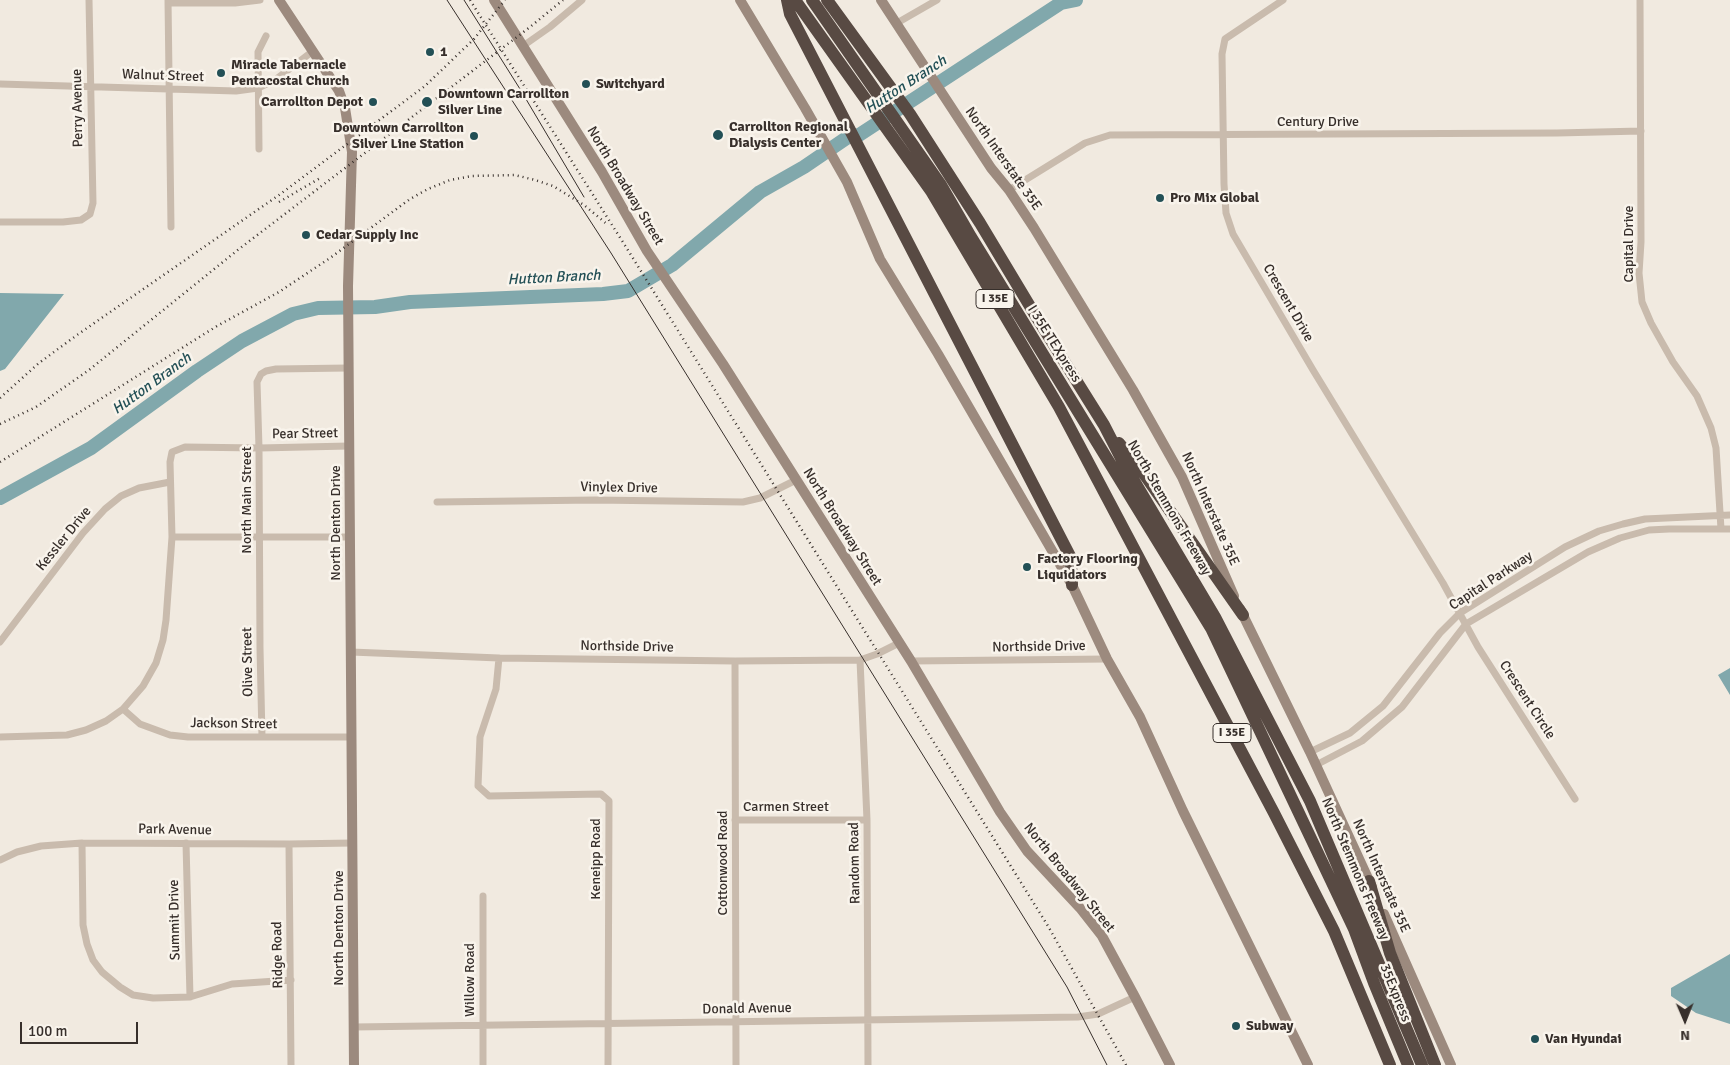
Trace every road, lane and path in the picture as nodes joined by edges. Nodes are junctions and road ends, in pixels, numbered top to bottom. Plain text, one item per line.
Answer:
1 (89, 0) edge
2 (260, 0) edge
3 (279, 0) edge
4 (494, 0) edge
5 (582, 0) edge
6 (740, 0) edge
7 (787, 0) edge
8 (795, 0) edge
9 (812, 0) edge
10 (827, 0) edge
11 (881, 0) edge
12 (938, 0) edge
13 (1283, 0) edge
14 (1640, 0) edge
15 (168, 1) edge
16 (897, 23) junction
17 (266, 36) dead end
18 (523, 46) junction
19 (313, 51) junction
20 (0, 84) edge
21 (91, 86) junction
22 (258, 88) junction
23 (169, 89) junction
24 (1641, 131) junction
25 (1222, 135) junction
26 (259, 150) dead end
27 (941, 186) junction
28 (1009, 190) junction
29 (0, 222) edge
30 (171, 227) dead end
31 (348, 368) junction
32 (1104, 425) junction
33 (349, 446) junction
34 (260, 448) junction
35 (796, 480) junction
36 (170, 482) junction
37 (437, 502) dead end
38 (1721, 515) junction
39 (1730, 515) edge
40 (1721, 529) junction
41 (1730, 529) edge
42 (260, 536) junction
43 (172, 537) junction
44 (350, 537) junction
45 (1072, 585) junction
46 (1460, 612) junction
47 (1243, 615) junction
48 (260, 617) joint
49 (1466, 624) junction
50 (0, 642) edge
51 (899, 643) junction
52 (351, 652) junction
53 (498, 658) junction
54 (1107, 659) junction
55 (860, 660) junction
56 (735, 661) junction
57 (911, 661) junction
58 (123, 709) junction
59 (1252, 715) joint
60 (0, 737) edge
61 (262, 737) junction
62 (352, 737) junction
63 (1310, 752) junction
64 (1316, 766) junction
65 (1576, 799) dead end
66 (735, 820) junction
67 (867, 820) junction
68 (82, 843) junction
69 (186, 843) junction
70 (352, 843) junction
71 (289, 844) junction
72 (0, 860) edge
73 (1368, 881) junction
74 (483, 896) dead end
75 (291, 980) junction
76 (190, 997) junction
77 (1136, 997) junction
78 (869, 1019) junction
79 (736, 1021) junction
80 (608, 1023) junction
81 (483, 1025) junction
82 (354, 1027) junction
83 (291, 1065) edge
84 (354, 1065) edge
85 (483, 1065) edge
86 (608, 1065) edge
87 (736, 1065) edge
88 (868, 1065) edge
89 (1170, 1065) edge
90 (1308, 1065) edge
91 (1390, 1065) edge
92 (1408, 1065) edge
93 (1422, 1065) edge
94 (1435, 1065) edge
95 (1451, 1065) edge

1 - 21 street, Perry Avenue
2 - 15 street
3 - 19 main road, North Denton Drive
4 - 18 main road, North Broadway Street
5 - 18 street
6 - 45 main road
7 - 45 highway
8 - 27 highway, North Stemmons Freeway / I 35E
9 - 27 highway, I 35E TEXpress
10 - 27 highway, North Stemmons Freeway / I 35E
11 - 16 main road, North Interstate 35E
12 - 16 street
13 - 25 street, Crescent Drive
14 - 24 street, Capital Drive
15 - 23 street
16 - 28 main road, North Interstate 35E
17 - 22 street
18 - 35 main road, North Broadway Street
19 - 22 street, Walnut Street
19 - 31 main road, North Denton Drive
20 - 21 street, Walnut Street
21 - 23 street, Walnut Street
21 - 29 street, Perry Avenue
22 - 23 street, Walnut Street
22 - 26 street
23 - 30 street
24 - 25 street, Century Drive
24 - 38 street, Capital Drive
25 - 28 street, Century Drive
25 - 46 street, Crescent Drive
27 - 32 highway, North Stemmons Freeway / I 35E
27 - 59 highway, I 35E TEXpress
27 - 91 highway, North Stemmons Freeway / I 35E
28 - 47 main road, North Interstate 35E
31 - 33 main road, North Denton Drive
31 - 34 street, North Main Street
32 - 47 highway
32 - 93 highway, North Stemmons Freeway / I 35E
33 - 34 street, Pear Street
33 - 44 main road, North Denton Drive
34 - 36 street, Pear Street
34 - 42 street, North Main Street
35 - 37 street, Vinylex Drive
35 - 51 main road, North Broadway Street
36 - 43 street
36 - 50 street, Kessler Drive
38 - 39 street, Capital Parkway
38 - 40 street, Capital Drive
38 - 46 street, Capital Parkway
40 - 41 street, Capital Parkway
40 - 49 street, Capital Parkway
42 - 43 street
42 - 44 street
42 - 48 street, North Main Street
43 - 58 street
44 - 52 main road, North Denton Drive
45 - 54 main road
46 - 49 street, Crescent Circle
46 - 63 street, Capital Parkway
47 - 63 main road, North Interstate 35E
48 - 61 street, Olive Street
49 - 64 street, Capital Parkway
49 - 65 street, Crescent Circle
51 - 55 street, Northside Drive
51 - 57 main road, North Broadway Street
52 - 53 street, Northside Drive
52 - 62 main road, North Denton Drive
53 - 56 street, Northside Drive
53 - 80 street, Keneipp Road
54 - 57 street, Northside Drive
54 - 90 main road
55 - 56 street, Northside Drive
55 - 67 street, Random Road
56 - 66 street, Cottonwood Road
57 - 77 main road, North Broadway Street
58 - 60 street
58 - 61 street, Jackson Street
59 - 92 highway, 35Express
61 - 62 street, Jackson Street
62 - 70 main road, North Denton Drive
63 - 64 main road, North Interstate 35E
64 - 73 main road, North Interstate 35E
66 - 67 street, Carmen Street
66 - 79 street, Cottonwood Road
67 - 78 street, Random Road
68 - 69 street, Park Avenue
68 - 72 street, Park Avenue
68 - 76 street
69 - 71 street, Park Avenue
69 - 76 street, Summit Drive
70 - 71 street, Park Avenue
70 - 82 main road, North Denton Drive
71 - 75 street, Ridge Road
73 - 94 highway
73 - 95 main road, North Interstate 35E
74 - 81 street, Willow Road
75 - 76 street
75 - 83 street, Ridge Road
77 - 78 street, Donald Avenue
77 - 89 main road, North Broadway Street
78 - 79 street, Donald Avenue
78 - 88 street, Random Road
79 - 80 street, Donald Avenue
79 - 87 street, Cottonwood Road
80 - 81 street, Donald Avenue
80 - 86 street, Keneipp Road
81 - 82 street, Donald Avenue
81 - 85 street, Willow Road
82 - 84 main road, North Denton Drive

